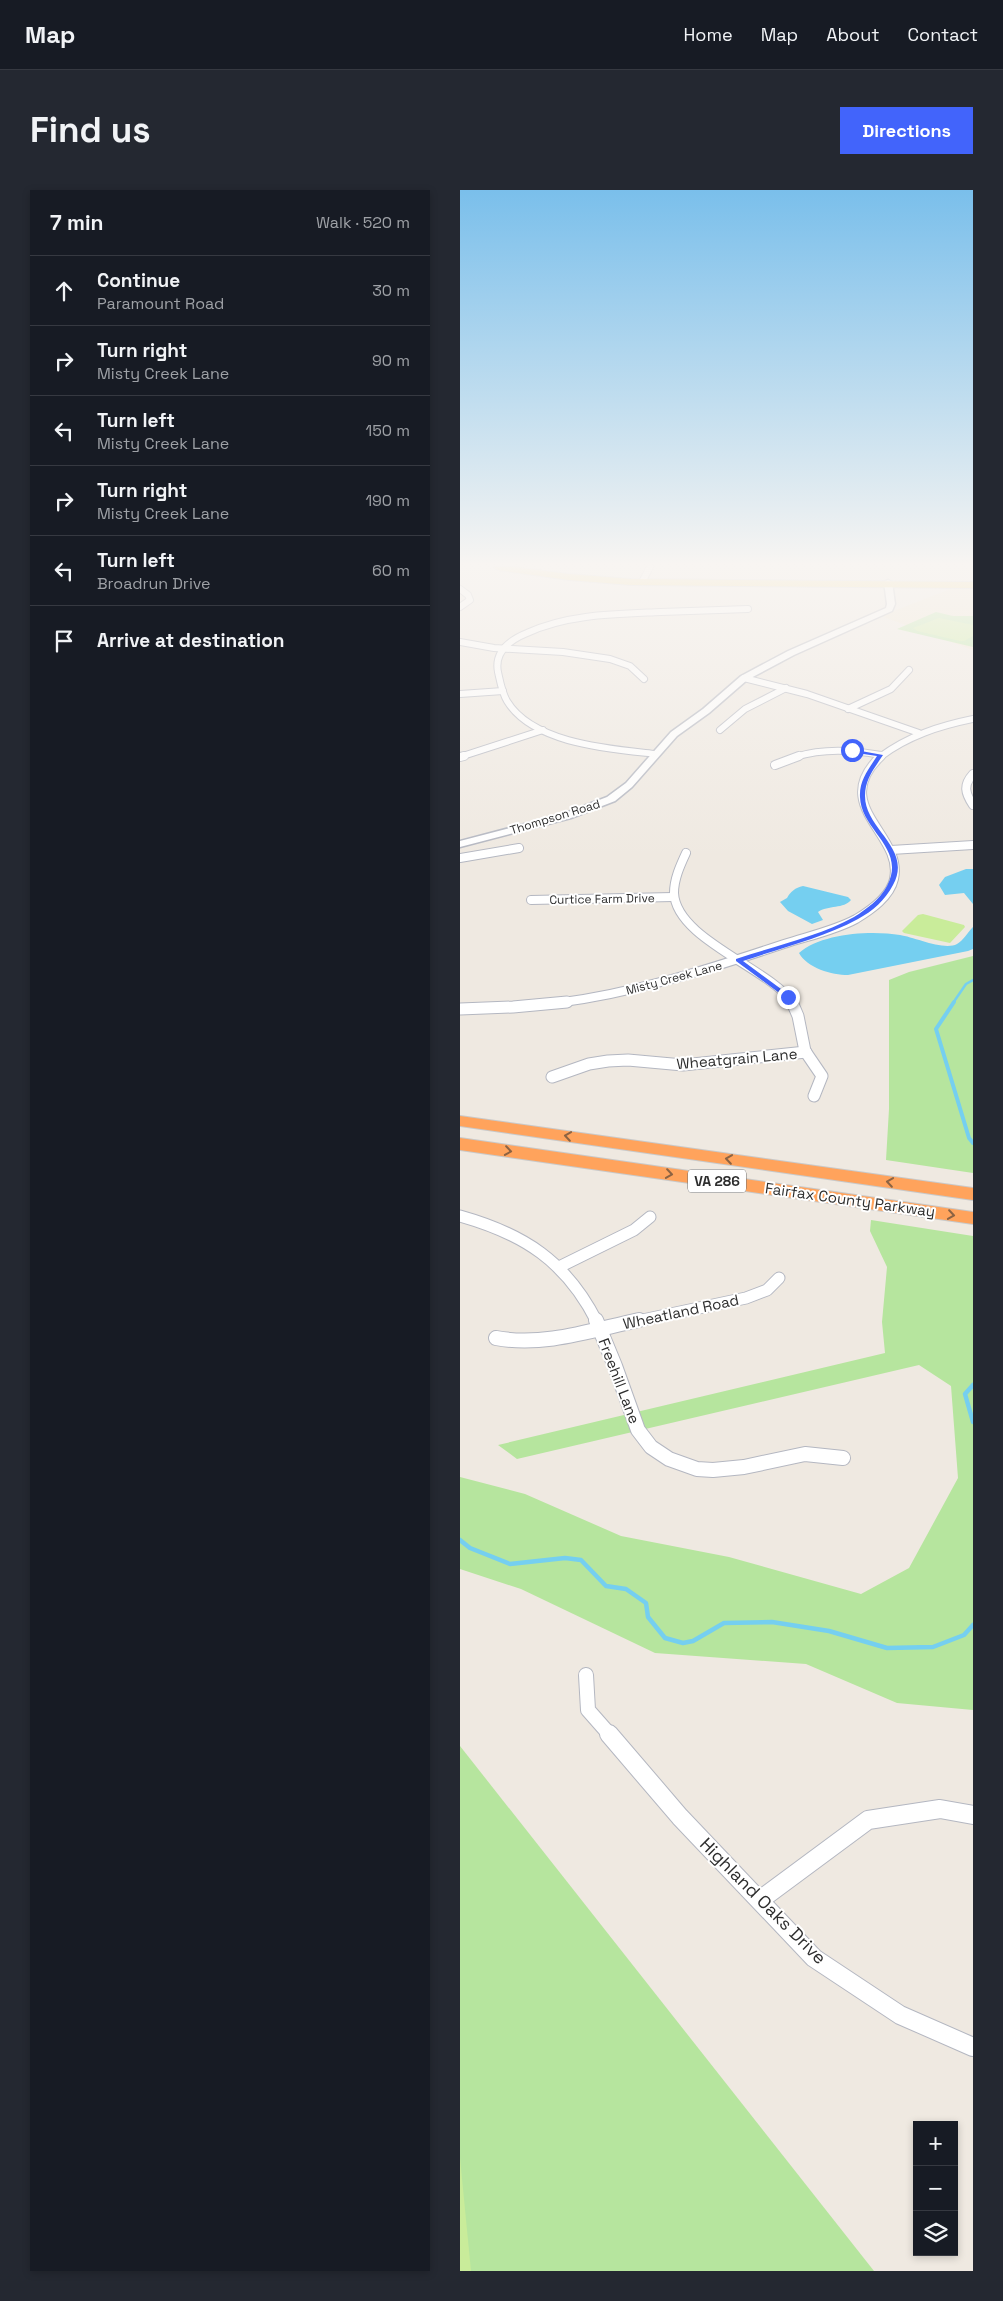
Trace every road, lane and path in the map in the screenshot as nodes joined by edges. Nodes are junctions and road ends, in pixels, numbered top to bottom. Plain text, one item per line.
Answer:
1 (497, 664) edge
2 (625, 664) edge
3 (770, 664) edge
4 (909, 670) dead end
5 (744, 678) junction
6 (644, 679) dead end
7 (786, 688) junction
8 (503, 691) junction
9 (460, 694) edge
10 (848, 708) junction
11 (973, 719) edge
12 (542, 730) junction
13 (720, 730) dead end
14 (919, 733) junction
15 (656, 754) junction
16 (880, 755) junction
17 (460, 757) edge
18 (775, 766) dead end
19 (973, 774) edge
20 (973, 805) edge
21 (460, 844) edge
22 (973, 845) edge
23 (519, 848) dead end
24 (891, 850) junction
25 (686, 853) dead end
26 (460, 858) edge
27 (674, 897) junction
28 (531, 900) dead end
29 (738, 960) junction
30 (460, 1009) edge
31 (806, 1052) junction
32 (552, 1077) dead end
33 (814, 1096) dead end
34 (460, 1121) edge
35 (460, 1144) edge
36 (973, 1194) edge
37 (460, 1216) edge
38 (650, 1217) dead end
39 (973, 1218) edge
40 (559, 1267) junction
41 (779, 1278) dead end
42 (599, 1329) junction
43 (496, 1338) dead end
44 (842, 1458) dead end
45 (586, 1675) dead end
46 (973, 1815) edge
47 (760, 1900) junction
48 (973, 2047) edge

1 - 8 street
2 - 6 street
3 - 5 street, Thompson Road
4 - 10 street
5 - 7 street
5 - 15 street, Thompson Road
7 - 10 street
7 - 13 street
8 - 9 street
8 - 12 street
10 - 14 street
11 - 14 street, Misty Creek Lane
12 - 15 street
12 - 17 street
14 - 16 street, Misty Creek Lane
15 - 21 street, Thompson Road
16 - 18 street
16 - 24 street, Misty Creek Lane
19 - 20 street
22 - 24 street
23 - 26 street
24 - 29 street, Misty Creek Lane
25 - 27 street
27 - 28 street, Curtice Farm Drive
27 - 29 street
29 - 30 street, Misty Creek Lane
29 - 31 street
31 - 32 street, Wheatgrain Lane
31 - 33 street
36 -> 34 highway, Fairfax County Parkway / VA 286
35 -> 39 highway, Fairfax County Parkway / VA 286
37 - 40 street, Freehill Lane
38 - 40 street
40 - 42 street, Freehill Lane
41 - 42 street, Wheatland Road
42 - 43 street, Wheatland Road
42 - 44 street, Freehill Lane
45 - 47 street, Highland Oaks Drive
46 - 47 street
47 - 48 street, Highland Oaks Drive

